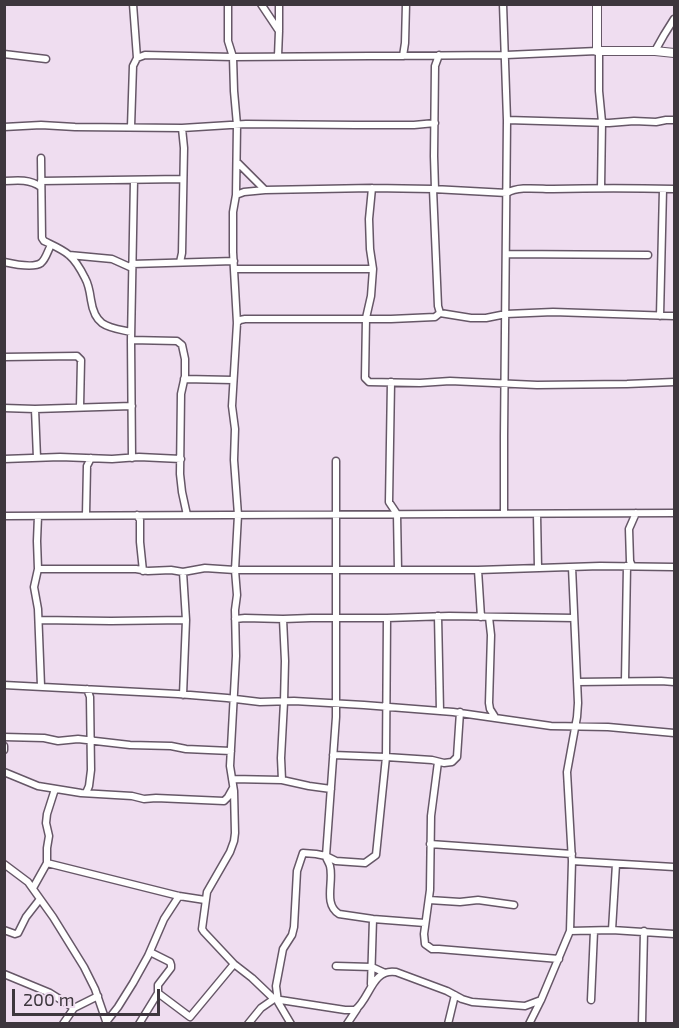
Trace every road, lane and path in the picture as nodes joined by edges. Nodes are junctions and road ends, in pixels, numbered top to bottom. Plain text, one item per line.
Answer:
1 (133, 4) edge
2 (228, 4) edge
3 (261, 4) edge
4 (279, 4) edge
5 (406, 4) edge
6 (503, 4) edge
7 (597, 4) edge
8 (675, 19) edge
9 (279, 31) junction
10 (405, 43) junction
11 (598, 51) junction
12 (655, 51) junction
13 (675, 53) edge
14 (4, 54) edge
15 (439, 55) junction
16 (506, 55) junction
17 (278, 56) junction
18 (403, 56) junction
19 (412, 56) junction
20 (423, 56) junction
21 (233, 57) junction
22 (137, 58) junction
23 (46, 59) dead end
24 (435, 66) junction
25 (507, 120) junction
26 (675, 120) edge
27 (602, 122) junction
28 (435, 123) junction
29 (237, 124) junction
30 (4, 127) edge
31 (131, 127) junction
32 (182, 128) junction
33 (41, 158) dead end
34 (238, 163) junction
35 (183, 179) junction
36 (134, 180) junction
37 (4, 181) edge
38 (41, 184) junction
39 (372, 188) junction
40 (602, 188) junction
41 (434, 189) junction
42 (663, 189) junction
43 (675, 189) edge
44 (265, 190) junction
45 (507, 194) junction
46 (237, 195) junction
47 (51, 245) junction
48 (506, 254) junction
49 (69, 255) junction
50 (648, 255) dead end
51 (234, 261) junction
52 (4, 262) edge
53 (180, 262) junction
54 (132, 266) junction
55 (234, 269) junction
56 (373, 269) junction
57 (439, 310) junction
58 (506, 314) junction
59 (660, 316) junction
60 (675, 316) edge
61 (366, 318) junction
62 (237, 322) junction
63 (131, 332) junction
64 (131, 340) junction
65 (4, 357) edge
66 (184, 379) junction
67 (233, 380) junction
68 (391, 382) junction
69 (675, 382) edge
70 (505, 384) junction
71 (132, 406) junction
72 (80, 407) junction
73 (4, 408) edge
74 (35, 409) junction
75 (37, 458) junction
76 (82, 458) junction
77 (91, 458) junction
78 (132, 458) junction
79 (4, 459) edge
80 (181, 459) junction
81 (336, 461) dead end
82 (87, 466) junction
83 (636, 513) junction
84 (675, 513) edge
85 (335, 514) junction
86 (398, 514) junction
87 (504, 514) junction
88 (537, 514) junction
89 (187, 515) junction
90 (238, 515) junction
91 (4, 516) edge
92 (38, 516) junction
93 (86, 516) junction
94 (140, 517) junction
95 (629, 566) junction
96 (572, 567) junction
97 (675, 567) edge
98 (38, 568) junction
99 (538, 568) junction
100 (235, 570) junction
101 (337, 570) junction
102 (398, 570) junction
103 (478, 570) junction
104 (143, 571) junction
105 (183, 572) junction
106 (438, 616) junction
107 (481, 617) junction
108 (489, 617) junction
109 (336, 618) junction
110 (387, 618) junction
111 (574, 618) junction
112 (39, 620) junction
113 (186, 620) junction
114 (236, 620) junction
115 (283, 620) junction
116 (625, 681) junction
117 (577, 682) junction
118 (675, 682) edge
119 (4, 685) edge
120 (41, 686) junction
121 (87, 689) junction
122 (96, 690) junction
123 (183, 694) junction
124 (90, 697) junction
125 (234, 698) junction
126 (284, 702) junction
127 (335, 704) junction
128 (387, 707) junction
129 (490, 709) junction
130 (440, 711) junction
131 (460, 712) junction
132 (484, 716) junction
133 (495, 717) junction
134 (575, 727) junction
135 (675, 733) edge
136 (4, 737) edge
137 (90, 740) junction
138 (231, 751) junction
139 (333, 755) junction
140 (386, 757) junction
141 (438, 762) junction
142 (4, 772) edge
143 (232, 779) junction
144 (282, 780) junction
145 (233, 787) junction
146 (55, 789) junction
147 (331, 789) junction
148 (86, 793) junction
149 (224, 801) junction
150 (234, 810) junction
151 (430, 844) junction
152 (326, 856) junction
153 (572, 857) junction
154 (47, 862) junction
155 (4, 864) edge
156 (616, 864) junction
157 (675, 867) edge
158 (33, 888) junction
159 (179, 896) junction
160 (40, 899) junction
161 (205, 900) junction
162 (429, 900) junction
163 (514, 905) dead end
164 (373, 920) junction
165 (425, 923) junction
166 (4, 930) edge
167 (612, 930) junction
168 (570, 931) junction
169 (594, 931) junction
170 (644, 932) junction
171 (675, 934) edge
172 (150, 952) junction
173 (559, 959) junction
174 (234, 964) junction
175 (336, 966) dead end
176 (372, 967) junction
177 (385, 973) junction
178 (4, 974) edge
179 (371, 984) junction
180 (276, 986) junction
181 (158, 993) junction
182 (267, 993) junction
183 (455, 995) junction
184 (98, 996) junction
185 (276, 999) junction
186 (541, 1000) junction
187 (591, 1000) dead end
188 (466, 1001) junction
189 (454, 1005) junction
190 (525, 1006) junction
191 (74, 1008) junction
192 (357, 1008) junction
193 (108, 1021) edge
194 (530, 1022) edge
195 (63, 1023) edge
196 (117, 1023) edge
197 (139, 1023) edge
198 (248, 1023) edge
199 (291, 1023) edge
200 (347, 1023) edge
201 (448, 1023) edge
202 (642, 1023) edge

1 - 22 street
2 - 21 street
3 - 9 street
4 - 9 street
5 - 10 street
6 - 16 street
7 - 11 street
8 - 12 street
9 - 17 street
10 - 18 street
10 - 19 street
11 - 12 street
11 - 16 street
11 - 27 street
12 - 13 street
14 - 23 street
15 - 16 street
15 - 20 street
15 - 24 street
16 - 25 street
17 - 18 street
17 - 21 street
18 - 19 street
19 - 20 street
20 - 24 street
21 - 22 street
21 - 29 street
22 - 31 street
24 - 28 street
25 - 27 street
25 - 45 street
26 - 27 street
27 - 40 street
28 - 29 street
28 - 41 street
29 - 32 street
29 - 34 street
30 - 31 street
31 - 32 street
32 - 35 street
33 - 38 street
34 - 44 street
34 - 46 street
35 - 36 street
35 - 53 street
36 - 38 street
36 - 54 street
37 - 38 street
38 - 47 street
39 - 41 street
39 - 44 street
39 - 56 street
40 - 42 street
40 - 45 street
41 - 45 street
41 - 57 street
42 - 43 street
42 - 59 street
44 - 46 street
45 - 48 street
46 - 51 street
47 - 49 street
47 - 52 street
48 - 50 street
48 - 58 street
49 - 54 street
49 - 63 street
51 - 53 street
51 - 55 street
53 - 54 street
54 - 63 street
55 - 56 street
55 - 62 street
56 - 61 street
57 - 58 street
57 - 61 street
58 - 59 street
58 - 70 street
59 - 60 street
61 - 62 street
61 - 68 street
62 - 67 street
63 - 64 street
64 - 66 street
64 - 71 street
65 - 72 street
66 - 67 street
66 - 80 street
67 - 90 street
68 - 70 street
68 - 86 street
69 - 70 street
70 - 87 street
71 - 72 street
71 - 78 street
72 - 74 street
73 - 74 street
74 - 75 street
75 - 76 street
75 - 79 street
76 - 77 street
76 - 82 street
77 - 78 street
77 - 82 street
78 - 80 street
80 - 89 street
81 - 85 street
82 - 93 street
83 - 84 street
83 - 88 street
83 - 95 street
85 - 86 street
85 - 90 street
85 - 101 street
86 - 87 street
86 - 102 street
87 - 88 street
88 - 99 street
89 - 90 street
89 - 94 street
90 - 100 street
91 - 92 street
92 - 93 street
92 - 98 street
93 - 94 street
94 - 104 street
95 - 96 street
95 - 97 street
95 - 116 street
96 - 99 street
96 - 111 street
98 - 104 street
98 - 112 street
99 - 103 street
100 - 101 street
100 - 105 street
100 - 114 street
101 - 102 street
101 - 109 street
102 - 103 street
103 - 107 street
104 - 105 street
105 - 113 street
106 - 107 street
106 - 110 street
106 - 130 street
107 - 108 street
108 - 111 street
108 - 129 street
109 - 110 street
109 - 115 street
109 - 127 street
110 - 128 street
111 - 117 street
112 - 113 street
112 - 120 street
113 - 123 street
114 - 115 street
114 - 125 street
115 - 126 street
116 - 117 street
116 - 118 street
117 - 134 street
119 - 120 street
120 - 121 street
121 - 122 street
121 - 124 street
122 - 123 street
122 - 124 street
123 - 125 street
124 - 137 street
125 - 126 street
125 - 138 street
126 - 127 street
126 - 144 street
127 - 128 street
127 - 139 street
128 - 130 street
128 - 140 street
129 - 132 street
129 - 133 street
130 - 131 street
131 - 132 street
131 - 141 street
132 - 133 street
133 - 134 street
134 - 135 street
134 - 153 street
136 - 137 street
137 - 138 street
137 - 148 street
138 - 143 street
139 - 140 street
139 - 147 street
140 - 141 street
140 - 152 street
141 - 151 street
142 - 146 street
143 - 144 street
143 - 145 street
144 - 147 street
145 - 149 street
145 - 150 street
146 - 148 street
146 - 154 street
147 - 152 street
148 - 149 street
149 - 150 street
150 - 161 street
151 - 153 street
151 - 162 street
152 - 164 street
152 - 180 street
153 - 156 street
153 - 168 street
154 - 158 street
154 - 159 street
155 - 158 street
156 - 157 street
156 - 167 street
158 - 160 street
159 - 161 street
159 - 172 street
160 - 166 street
160 - 184 street
161 - 174 street
162 - 163 street
162 - 165 street
164 - 165 street
164 - 176 street
165 - 173 street
167 - 169 street
167 - 170 street
168 - 169 street
168 - 173 street
169 - 187 street
170 - 171 street
170 - 202 street
172 - 181 street
172 - 193 street
173 - 186 street
174 - 181 street
174 - 182 street
175 - 176 street
176 - 177 street
176 - 179 street
177 - 179 street
177 - 183 street
178 - 191 street
179 - 192 street
180 - 182 street
180 - 185 street
181 - 197 street
182 - 185 street
183 - 188 street
183 - 189 street
184 - 191 street
184 - 193 street
185 - 192 street
185 - 198 street
185 - 199 street
186 - 190 street
186 - 194 street
188 - 189 street
188 - 190 street
189 - 201 street
190 - 194 street
191 - 195 street
192 - 200 street
193 - 196 street

